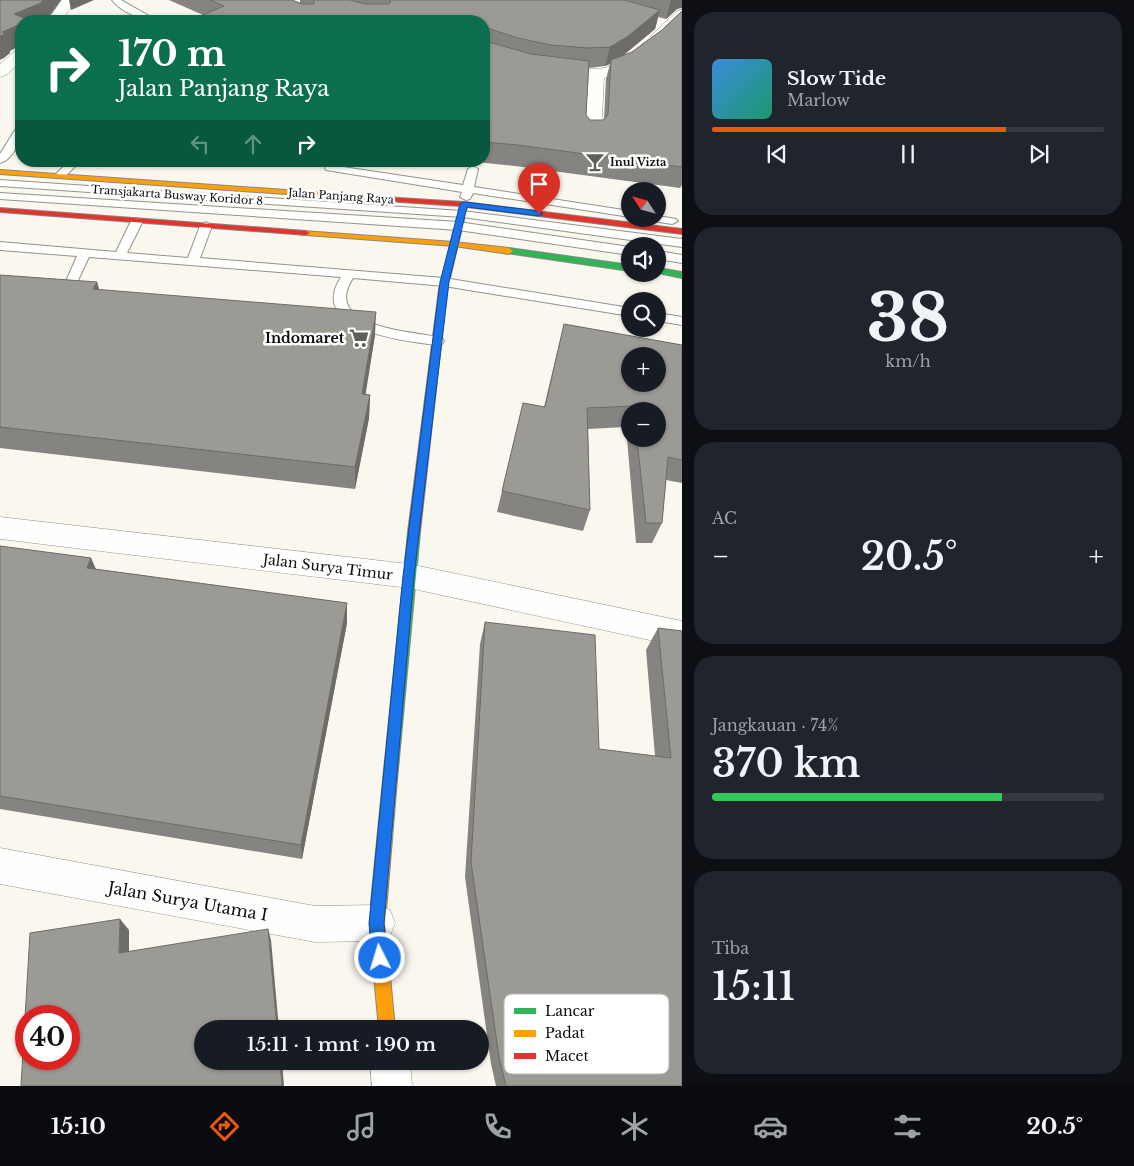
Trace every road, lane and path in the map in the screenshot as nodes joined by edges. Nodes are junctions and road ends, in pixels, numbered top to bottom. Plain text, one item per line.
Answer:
1 (69, 0) edge
2 (116, 0) edge
3 (682, 14) edge
4 (58, 15) edge
5 (142, 15) edge
6 (650, 20) edge
7 (669, 26) junction
8 (490, 56) edge
9 (15, 59) edge
10 (0, 72) edge
11 (596, 73) junction
12 (592, 135) edge
13 (15, 139) edge
14 (0, 160) edge
15 (68, 167) edge
16 (330, 168) dead end
17 (473, 169) dead end
18 (0, 172) edge
19 (60, 176) junction
20 (0, 182) edge
21 (468, 188) junction
22 (0, 196) edge
23 (463, 209) junction
24 (0, 210) edge
25 (621, 213) edge
26 (666, 220) edge
27 (137, 221) junction
28 (672, 221) dead end
29 (206, 226) junction
30 (458, 226) junction
31 (682, 232) edge
32 (682, 243) edge
33 (454, 244) junction
34 (0, 246) edge
35 (621, 250) edge
36 (85, 252) junction
37 (120, 255) junction
38 (666, 256) edge
39 (682, 259) edge
40 (193, 260) junction
41 (621, 267) edge
42 (666, 272) edge
43 (349, 274) junction
44 (682, 275) edge
45 (444, 282) junction
46 (48, 288) edge
47 (621, 311) edge
48 (666, 318) edge
49 (682, 321) edge
50 (437, 341) junction
51 (0, 528) edge
52 (408, 576) junction
53 (682, 634) edge
54 (0, 866) edge
55 (377, 923) junction
56 (386, 1020) edge
57 (391, 1070) edge
58 (392, 1086) edge

1 - 4 street
2 - 5 lane
3 - 7 street
6 - 7 street
7 - 11 street
8 - 11 street
9 - 10 street
11 - 12 street
13 - 14 lane
15 - 19 lane
16 - 21 lane
17 - 21 lane
18 - 19 main road, Jalan Panjang Raya
19 - 23 main road, Jalan Panjang Raya
20 - 23 lane, Transjakarta Busway Koridor 8
21 - 23 lane
21 - 25 lane
22 - 30 lane, Transjakarta Busway Koridor 8
23 - 30 main road
23 - 31 main road, Jalan Panjang Raya
23 - 32 lane, Transjakarta Busway Koridor 8
24 - 27 main road
26 - 28 lane
27 - 29 main road
27 - 37 lane
29 - 33 main road
29 - 40 lane
30 - 33 main road
30 - 35 lane, Transjakarta Busway Koridor 8
33 - 41 main road
33 - 45 main road
34 - 36 lane
36 - 37 lane
36 - 46 lane
37 - 40 lane
38 - 39 lane
40 - 43 lane
42 - 44 main road
43 - 45 lane
43 - 50 lane
45 - 47 lane
45 - 50 main road
48 - 49 lane
50 - 52 main road
51 - 52 street, Jalan Surya Timur
52 - 53 street, Jalan Surya Timur
52 - 55 main road
54 - 55 street, Jalan Surya Utama I
55 - 56 main road
57 - 58 street

